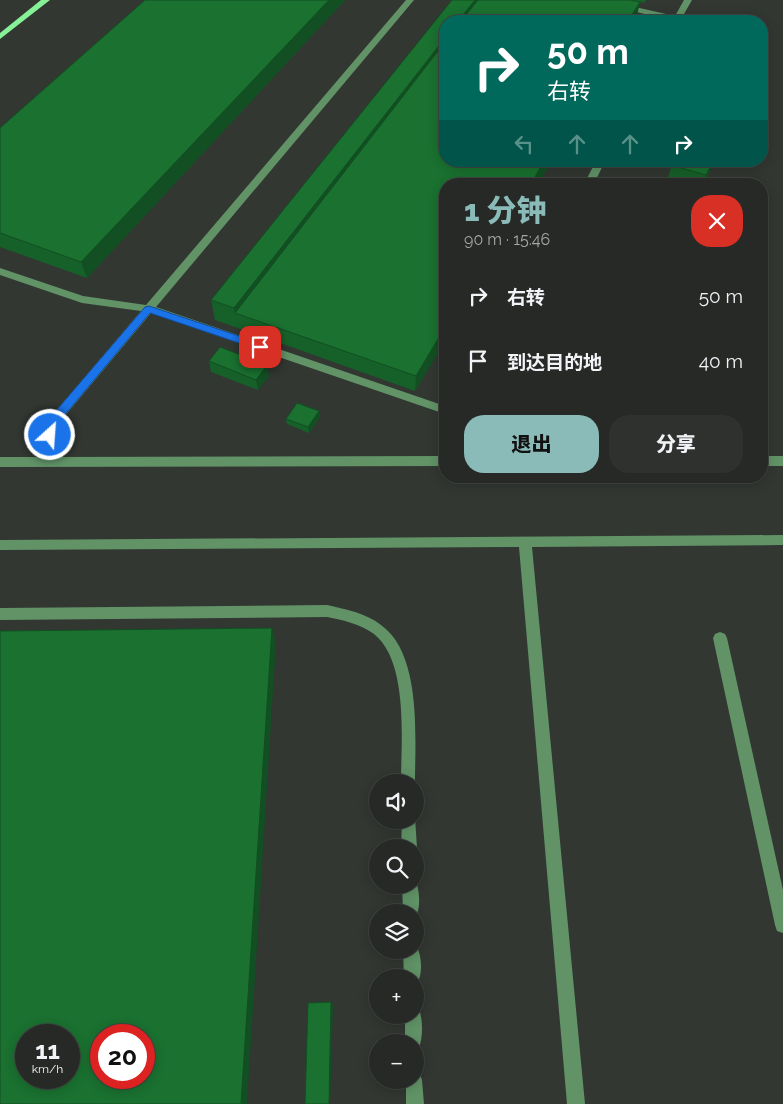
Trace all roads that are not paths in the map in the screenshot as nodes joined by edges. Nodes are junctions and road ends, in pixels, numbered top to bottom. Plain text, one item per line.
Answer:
1 (46, 0) edge
2 (410, 0) edge
3 (594, 0) edge
4 (688, 0) edge
5 (656, 15) edge
6 (680, 15) edge
7 (0, 37) edge
8 (0, 271) edge
9 (149, 309) junction
10 (439, 408) edge
11 (439, 461) edge
12 (768, 461) edge
13 (783, 461) edge
14 (0, 462) edge
15 (43, 462) junction
16 (783, 540) edge
17 (525, 542) junction
18 (0, 545) edge
19 (0, 614) edge
20 (720, 638) dead end
21 (408, 774) edge
22 (783, 926) edge
23 (414, 1089) edge
24 (415, 1104) edge
25 (576, 1104) edge

1 - 7 main road
2 - 9 street
3 - 5 street
4 - 6 street
8 - 9 street
9 - 10 street
9 - 15 street
11 - 15 street
12 - 13 street
14 - 15 street
16 - 17 street
17 - 18 street
17 - 25 street
19 - 21 street
20 - 22 street
23 - 24 street

